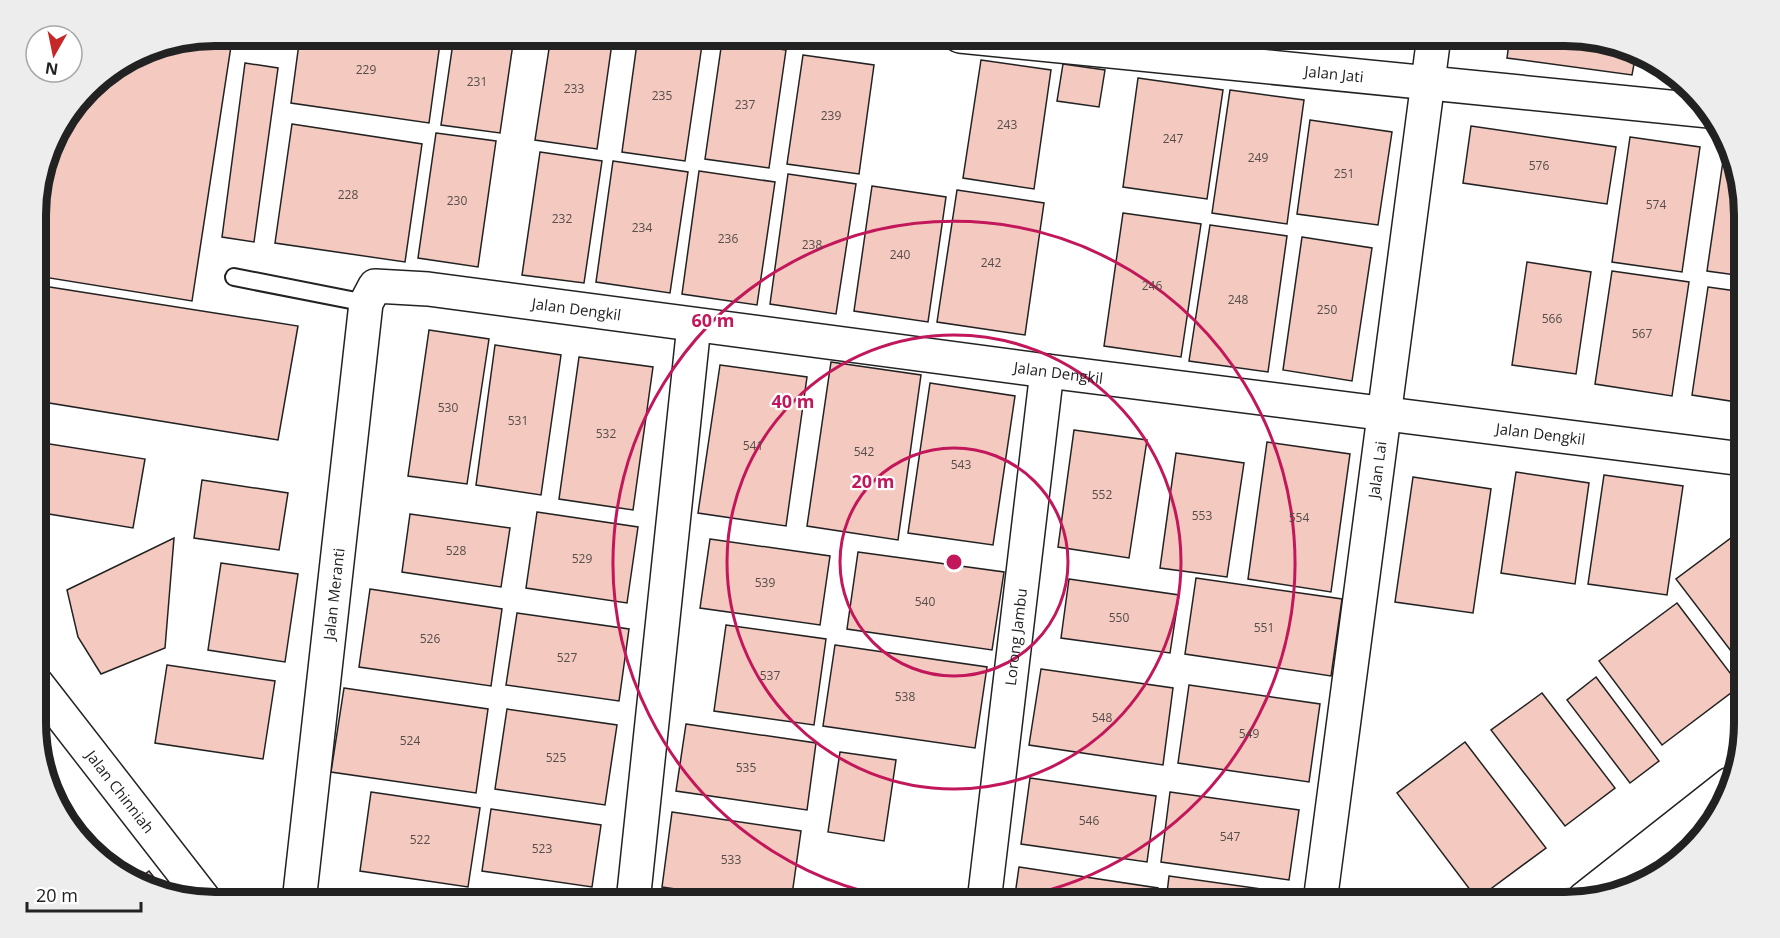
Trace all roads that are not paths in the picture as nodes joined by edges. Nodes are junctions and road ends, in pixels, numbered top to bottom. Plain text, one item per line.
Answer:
1 (1070, 47) edge
2 (1433, 47) edge
3 (1428, 83) junction
4 (1696, 110) edge
5 (234, 278) dead end
6 (371, 295) junction
7 (694, 326) junction
8 (1047, 371) junction
9 (1384, 414) junction
10 (1734, 458) edge
11 (46, 694) edge
12 (1718, 794) edge
13 (1598, 888) edge
14 (197, 890) edge
15 (985, 891) edge
16 (1321, 891) edge
17 (300, 892) edge
18 (634, 892) edge

1 - 3 street, Jalan Jati
2 - 3 street, Jalan Lai
3 - 4 street, Jalan Jati
3 - 9 street, Jalan Lai
5 - 6 lane
6 - 7 street, Jalan Dengkil
6 - 17 street, Jalan Meranti
7 - 8 street, Jalan Dengkil
7 - 18 street
8 - 9 street, Jalan Dengkil
8 - 15 street, Lorong Jambu
9 - 10 street, Jalan Dengkil
9 - 16 street, Jalan Lai
11 - 14 street, Jalan Chinniah
12 - 13 street

